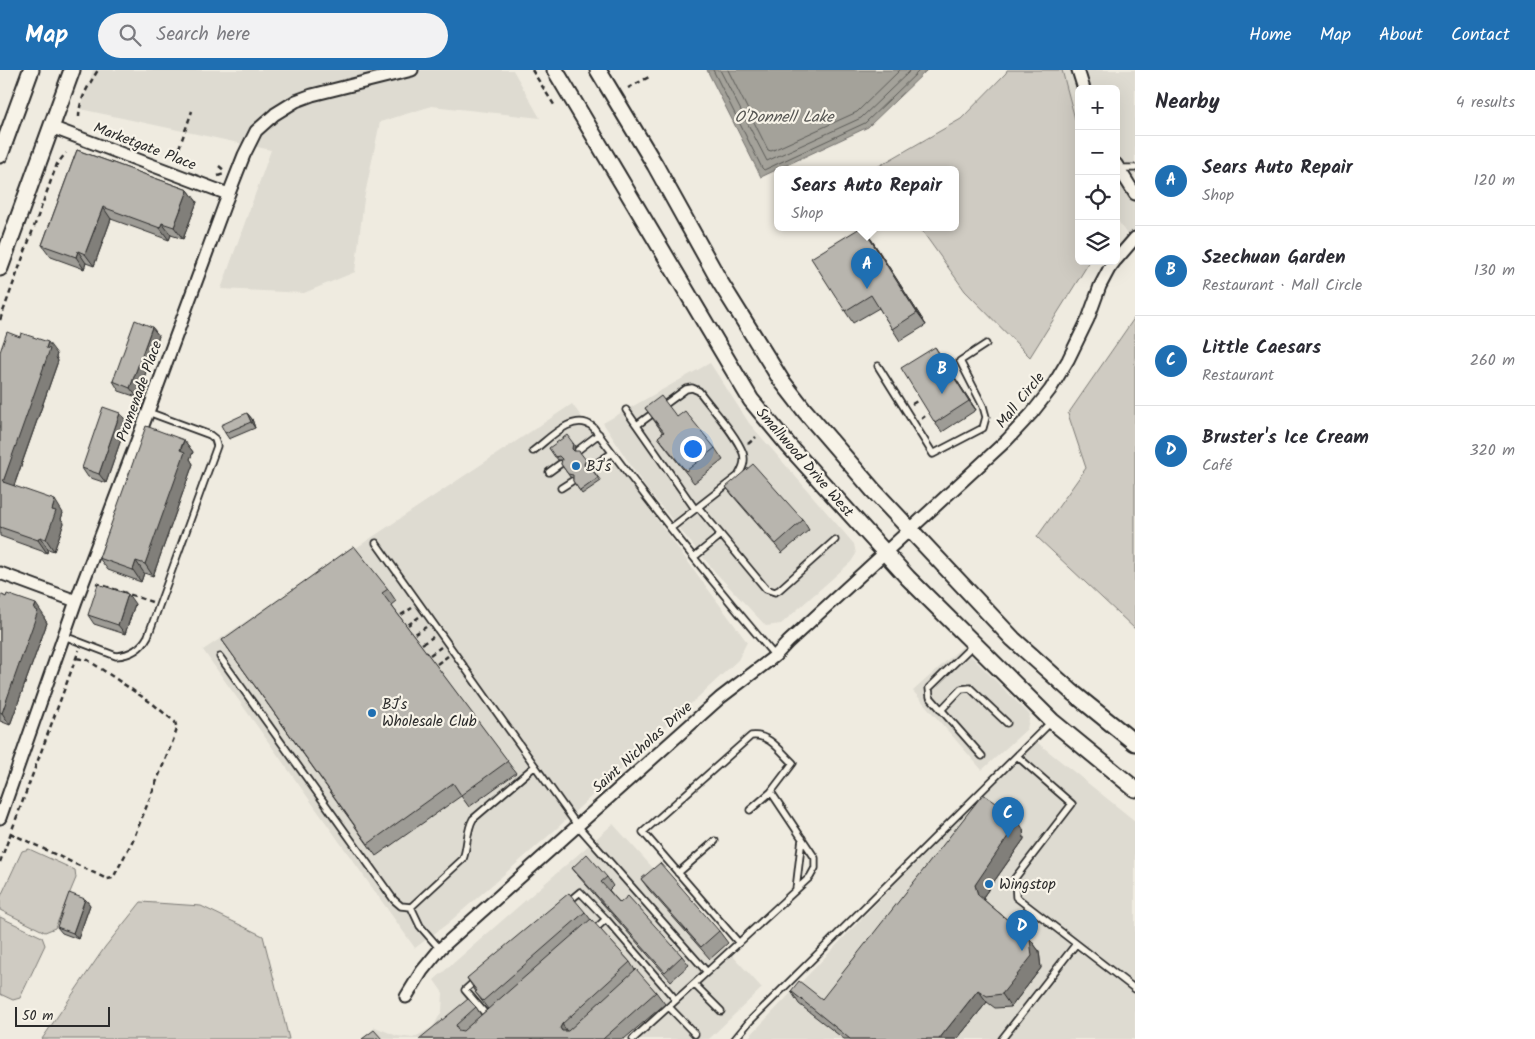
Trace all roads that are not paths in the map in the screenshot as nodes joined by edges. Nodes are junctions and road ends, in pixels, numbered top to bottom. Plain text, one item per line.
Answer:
1 (30, 70) edge
2 (72, 70) edge
3 (409, 70) edge
4 (555, 70) edge
5 (598, 70) edge
6 (1078, 70) edge
7 (1083, 85) edge
8 (51, 127) junction
9 (0, 155) edge
10 (1120, 166) edge
11 (1135, 168) edge
12 (1120, 171) edge
13 (228, 194) junction
14 (1135, 194) edge
15 (1135, 238) edge
16 (1120, 256) edge
17 (1112, 265) edge
18 (0, 268) edge
19 (986, 344) dead end
20 (878, 366) dead end
21 (626, 410) dead end
22 (148, 412) junction
23 (637, 425) junction
24 (599, 434) junction
25 (578, 450) edge
26 (533, 451) dead end
27 (612, 453) junction
28 (560, 464) edge
29 (591, 467) edge
30 (549, 472) dead end
31 (572, 480) edge
32 (561, 488) dead end
33 (697, 508) junction
34 (671, 528) junction
35 (911, 531) junction
36 (721, 535) junction
37 (834, 540) dead end
38 (376, 543) dead end
39 (885, 554) junction
40 (694, 557) junction
41 (0, 573) edge
42 (76, 601) junction
43 (64, 636) junction
44 (974, 644) junction
45 (775, 656) junction
46 (220, 657) dead end
47 (941, 710) junction
48 (1052, 721) junction
49 (1007, 723) dead end
50 (1135, 743) edge
51 (982, 756) dead end
52 (1017, 756) junction
53 (535, 766) junction
54 (1135, 789) edge
55 (770, 792) junction
56 (750, 810) dead end
57 (0, 818) edge
58 (577, 825) junction
59 (802, 838) junction
60 (715, 841) dead end
61 (678, 873) junction
62 (796, 889) junction
63 (566, 904) edge
64 (411, 907) junction
65 (606, 919) junction
66 (584, 938) edge
67 (739, 943) junction
68 (1076, 944) junction
69 (440, 949) junction
70 (650, 970) junction
71 (707, 972) junction
72 (643, 976) edge
73 (479, 977) edge
74 (694, 984) junction
75 (1135, 989) edge
76 (406, 997) dead end
77 (676, 1000) junction
78 (669, 1007) junction
79 (720, 1011) dead end
80 (498, 1013) edge
81 (491, 1020) junction
82 (483, 1026) edge
83 (639, 1034) junction
84 (695, 1034) dead end
85 (633, 1039) edge
86 (644, 1039) edge
87 (735, 1039) edge
88 (1002, 1039) edge

1 - 9 main road
2 - 8 main road
3 - 13 street, Promenade Place
4 - 39 main road, Smallwood Drive West
5 - 35 main road
6 - 7 street
8 - 13 street, Marketgate Place
8 - 18 main road
10 - 11 lane
12 - 14 street
13 - 22 street, Promenade Place
15 - 16 street, Mall Circle
17 - 35 street, Mall Circle
19 - 20 lane
21 - 23 lane
22 - 42 street, Promenade Place
22 - 43 lane
23 - 33 lane
23 - 33 lane
24 - 25 lane
24 - 26 lane
24 - 27 lane
27 - 29 lane
27 - 34 lane
28 - 30 lane
31 - 32 lane
33 - 34 lane
33 - 36 lane
34 - 40 lane
35 - 39 street, Saint Nicholas Drive
35 - 50 main road
36 - 37 lane
36 - 40 lane
38 - 53 lane
39 - 44 main road, Smallwood Drive West
39 - 45 street, Saint Nicholas Drive
40 - 45 lane
41 - 42 street
42 - 43 street, Promenade Place
43 - 57 street, Promenade Place
44 - 47 lane
44 - 48 main road, Smallwood Drive West
45 - 58 street, Saint Nicholas Drive
46 - 64 lane
47 - 49 lane
47 - 51 lane
48 - 52 lane
48 - 54 main road, Smallwood Drive West
52 - 68 lane
52 - 87 lane
53 - 58 lane
53 - 64 lane
55 - 56 lane
55 - 59 lane
55 - 61 lane
58 - 69 street, Saint Nicholas Drive
58 - 71 lane
59 - 62 lane
59 - 62 lane
60 - 61 lane
61 - 67 lane
62 - 67 lane
63 - 65 lane
64 - 69 lane
65 - 66 lane
65 - 70 lane
67 - 71 lane
68 - 75 lane
68 - 88 lane
69 - 76 street, Saint Nicholas Drive
70 - 72 lane
70 - 77 lane
71 - 74 lane
73 - 81 lane
74 - 77 lane
74 - 79 lane
77 - 78 lane
78 - 83 lane
78 - 84 lane
80 - 81 lane
81 - 82 lane
83 - 85 lane
83 - 86 lane

